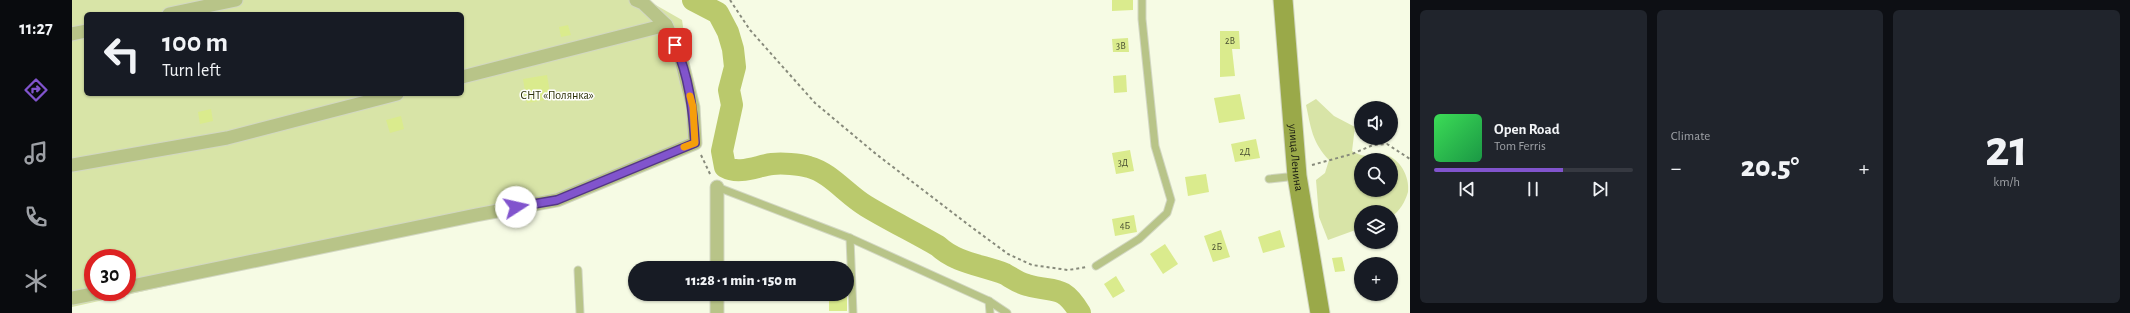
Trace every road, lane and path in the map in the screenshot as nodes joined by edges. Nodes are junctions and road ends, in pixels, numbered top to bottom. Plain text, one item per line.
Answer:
1 (236, 0) edge
2 (636, 0) edge
3 (730, 0) edge
4 (1142, 0) edge
5 (1283, 0) edge
6 (179, 12) edge
7 (666, 25) junction
8 (84, 31) edge
9 (72, 34) edge
10 (464, 76) edge
11 (389, 96) edge
12 (695, 143) junction
13 (1410, 159) edge
14 (72, 165) edge
15 (1297, 175) junction
16 (1269, 179) dead end
17 (717, 187) junction
18 (850, 238) junction
19 (717, 261) edge
20 (1096, 266) joint
21 (578, 270) dead end
22 (136, 285) edge
23 (84, 296) edge
24 (72, 298) edge
25 (717, 301) edge
26 (989, 301) junction
27 (580, 313) edge
28 (717, 313) edge
29 (853, 313) edge
30 (990, 313) edge
31 (1007, 313) edge
32 (1320, 313) edge

1 - 6 street
2 - 7 street
3 - 20 path
4 - 20 lane
5 - 15 street, улица Ленина
7 - 10 street
7 - 12 street
8 - 9 street
11 - 14 street
12 - 17 path
12 - 22 street
13 - 15 path
15 - 16 lane
15 - 32 street, улица Ленина
17 - 18 lane
17 - 19 street
18 - 26 lane
18 - 29 lane
21 - 27 lane
23 - 24 street
25 - 28 street
26 - 30 lane
26 - 31 lane

